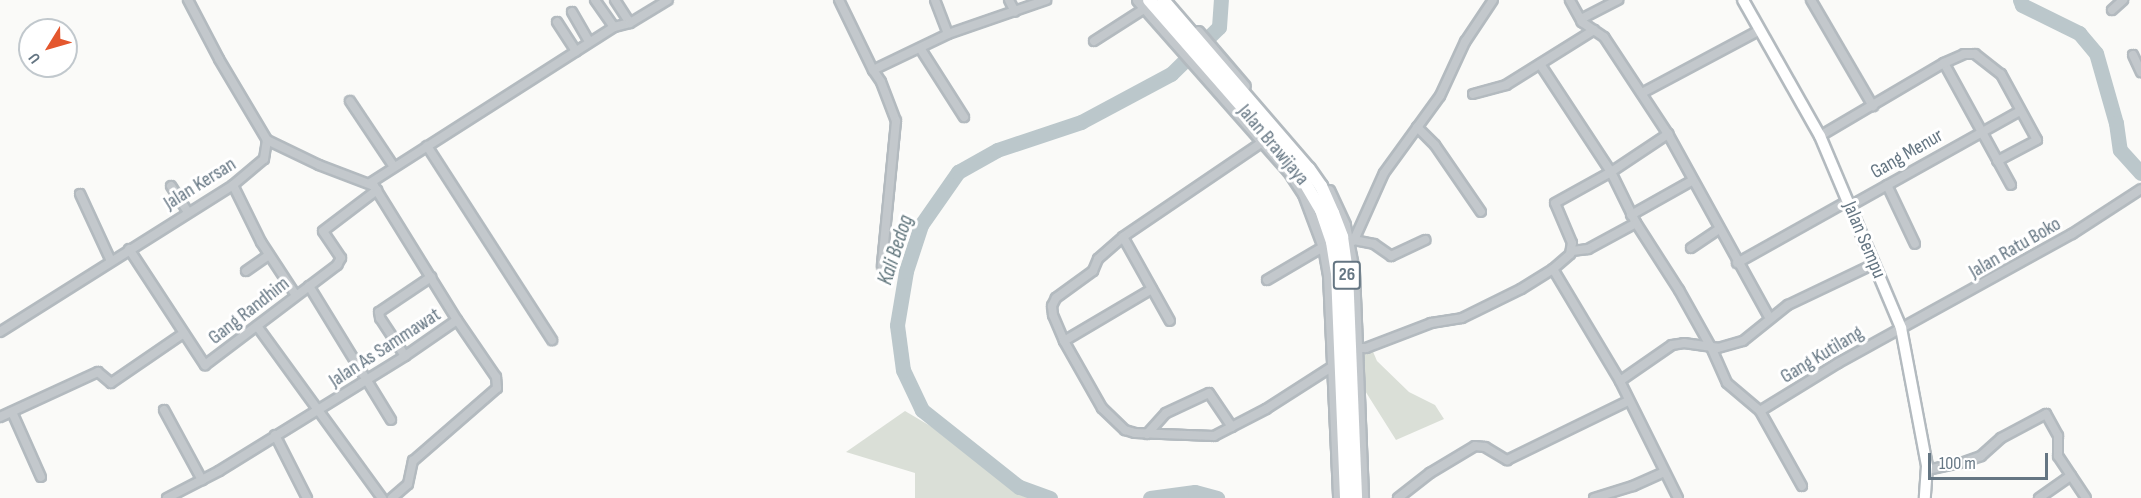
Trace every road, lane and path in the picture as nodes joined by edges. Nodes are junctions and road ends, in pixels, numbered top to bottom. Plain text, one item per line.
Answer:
1 (188, 0) edge
2 (595, 0) edge
3 (615, 0) edge
4 (668, 0) edge
5 (839, 0) edge
6 (935, 0) edge
7 (1009, 0) edge
8 (1046, 0) edge
9 (1137, 0) edge
10 (1163, 0) edge
11 (1172, 0) edge
12 (1493, 0) edge
13 (1570, 0) edge
14 (1618, 0) edge
15 (1743, 0) edge
16 (1811, 0) edge
17 (2123, 0) edge
18 (1146, 4) edge
19 (2112, 10) dead end
20 (572, 12) dead end
21 (1014, 12) junction
22 (1581, 20) junction
23 (557, 22) dead end
24 (630, 23) junction
25 (614, 27) junction
26 (1594, 30) junction
27 (1760, 30) junction
28 (948, 34) junction
29 (588, 40) junction
30 (1189, 40) junction
31 (1094, 41) dead end
32 (574, 48) junction
33 (920, 48) junction
34 (2133, 54) dead end
35 (1944, 63) junction
36 (1540, 64) junction
37 (873, 70) junction
38 (2141, 72) edge
39 (1233, 90) junction
40 (1642, 93) junction
41 (1473, 94) dead end
42 (350, 101) dead end
43 (1873, 106) junction
44 (2020, 111) junction
45 (964, 117) dead end
46 (1417, 127) junction
47 (1981, 131) junction
48 (1668, 134) junction
49 (1820, 136) junction
50 (267, 140) junction
51 (1265, 141) junction
52 (427, 146) junction
53 (280, 148) junction
54 (267, 154) junction
55 (1997, 161) junction
56 (394, 167) junction
57 (1611, 172) junction
58 (1693, 180) junction
59 (370, 183) junction
60 (233, 185) junction
61 (1887, 185) junction
62 (2011, 185) dead end
63 (171, 186) dead end
64 (2141, 189) edge
65 (377, 190) junction
66 (80, 194) dead end
67 (1849, 203) junction
68 (187, 212) junction
69 (1481, 212) dead end
70 (1631, 215) junction
71 (1636, 223) junction
72 (1719, 229) junction
73 (1123, 237) junction
74 (1425, 240) dead end
75 (1352, 242) junction
76 (1915, 244) dead end
77 (1323, 247) junction
78 (1691, 248) dead end
79 (129, 249) junction
80 (1572, 251) junction
81 (269, 255) junction
82 (111, 261) junction
83 (1737, 263) junction
84 (1874, 264) junction
85 (882, 265) dead end
86 (1552, 269) junction
87 (246, 271) dead end
88 (432, 277) junction
89 (1267, 280) dead end
90 (309, 286) junction
91 (1152, 289) junction
92 (295, 294) junction
93 (1770, 319) junction
94 (457, 320) junction
95 (1170, 321) dead end
96 (257, 327) junction
97 (1902, 328) junction
98 (0, 332) edge
99 (184, 333) junction
100 (552, 340) dead end
101 (1064, 341) junction
102 (1711, 347) junction
103 (1358, 348) junction
104 (405, 356) junction
105 (1333, 366) junction
106 (367, 380) junction
107 (1620, 381) junction
108 (1628, 400) junction
109 (319, 409) junction
110 (164, 411) dead end
111 (1760, 411) junction
112 (12, 412) junction
113 (0, 417) edge
114 (391, 420) dead end
115 (1233, 427) junction
116 (1147, 434) junction
117 (275, 435) junction
118 (1927, 470) junction
119 (1664, 472) junction
120 (40, 476) dead end
121 (2071, 476) junction
122 (202, 480) junction
123 (1802, 486) dead end
124 (1409, 491) junction
125 (167, 498) edge
126 (307, 498) edge
127 (382, 498) edge
128 (392, 498) edge
129 (1338, 498) edge
130 (1346, 498) edge
131 (1356, 498) edge
132 (1363, 498) edge
133 (1398, 498) edge
134 (1415, 498) edge
135 (1594, 498) edge
136 (1677, 498) edge
137 (1925, 498) edge
138 (2038, 498) edge
139 (2086, 498) edge

1 - 50 street
2 - 25 street
3 - 24 street
4 - 24 street
5 - 37 street
6 - 28 street
7 - 21 street
8 - 21 street
9 - 18 street
10 - 30 highway, Jalan Brawijaya / 26
11 - 30 highway
12 - 46 street
13 - 22 street
14 - 22 street
15 - 27 main road, Jalan Sempu
16 - 43 street
17 - 19 street
18 - 30 highway, Jalan Brawijaya / 26
18 - 31 street
20 - 29 street
21 - 28 street
22 - 26 street
23 - 32 street
24 - 25 street
25 - 29 street
26 - 36 street
26 - 40 street
27 - 40 street
27 - 49 main road, Jalan Sempu
28 - 33 street
29 - 32 street
30 - 39 highway, Jalan Brawijaya / 26
30 - 39 street
32 - 52 street
33 - 37 street
33 - 45 street
34 - 38 street
35 - 43 street
35 - 44 street
35 - 47 street
36 - 41 street
36 - 57 street
37 - 85 street
39 - 51 highway, Jalan Brawijaya / 26
39 - 75 street
39 - 131 highway, Jalan Brawijaya / 26
40 - 48 street
42 - 56 street
43 - 49 street
44 - 47 street, Gang Menur
44 - 55 street
46 - 69 street
46 - 75 street
47 - 55 street
47 - 61 street, Gang Menur
48 - 57 street
48 - 58 street
49 - 67 main road, Jalan Sempu
50 - 53 street, Jalan As Sammawat
50 - 54 street
51 - 73 street
51 - 77 street
51 - 130 highway, Jalan Brawijaya / 26
52 - 56 street
52 - 100 street
53 - 54 street
53 - 59 street, Jalan As Sammawat
54 - 60 street, Jalan Kersan
55 - 62 street
56 - 59 street
57 - 70 street
57 - 80 street
58 - 70 street
58 - 72 street
59 - 65 street, Jalan As Sammawat
60 - 68 street, Jalan Kersan
60 - 81 street
61 - 67 street, Gang Menur
61 - 76 street
63 - 68 street
64 - 97 street, Jalan Ratu Boko
65 - 88 street, Jalan As Sammawat
65 - 90 street, Gang Randhim
66 - 82 street
67 - 83 street, Gang Menur
67 - 84 main road, Jalan Sempu
68 - 79 street, Jalan Kersan
70 - 71 street
71 - 80 street
71 - 102 street
72 - 78 street
72 - 83 street
73 - 91 street
73 - 101 street
74 - 75 street
75 - 103 street
77 - 89 street
77 - 105 street
79 - 82 street, Jalan Kersan
79 - 99 street, Gang Randhim
80 - 86 street
81 - 87 street
81 - 92 street
82 - 98 street, Jalan Kersan
83 - 93 street
84 - 93 street
84 - 97 main road, Jalan Sempu
86 - 103 street
86 - 107 street
88 - 94 street, Jalan As Sammawat
88 - 104 street
90 - 92 street, Gang Randhim
90 - 106 street
91 - 95 street
91 - 101 street
92 - 96 street, Gang Randhim
93 - 102 street
94 - 104 street, Jalan As Sammawat
94 - 128 street
96 - 99 street, Gang Randhim
96 - 109 street
97 - 111 street, Gang Kutilang
97 - 118 main road, Jalan Sempu
99 - 112 street
101 - 116 street
102 - 107 street
102 - 111 street
103 - 132 street
104 - 106 street, Jalan As Sammawat
105 - 115 street
105 - 129 street
106 - 109 street, Jalan As Sammawat
106 - 114 street
107 - 108 street
108 - 119 street
108 - 124 street
109 - 117 street, Jalan As Sammawat
109 - 127 street
110 - 122 street
111 - 123 street
112 - 113 street
112 - 120 street
115 - 116 street
115 - 116 street
117 - 122 street, Jalan As Sammawat
117 - 126 street
118 - 121 street
118 - 137 main road, Jalan Sempu
119 - 135 street
119 - 136 street
121 - 138 street
121 - 139 street
122 - 125 street, Jalan As Sammawat
124 - 133 street
124 - 134 street

